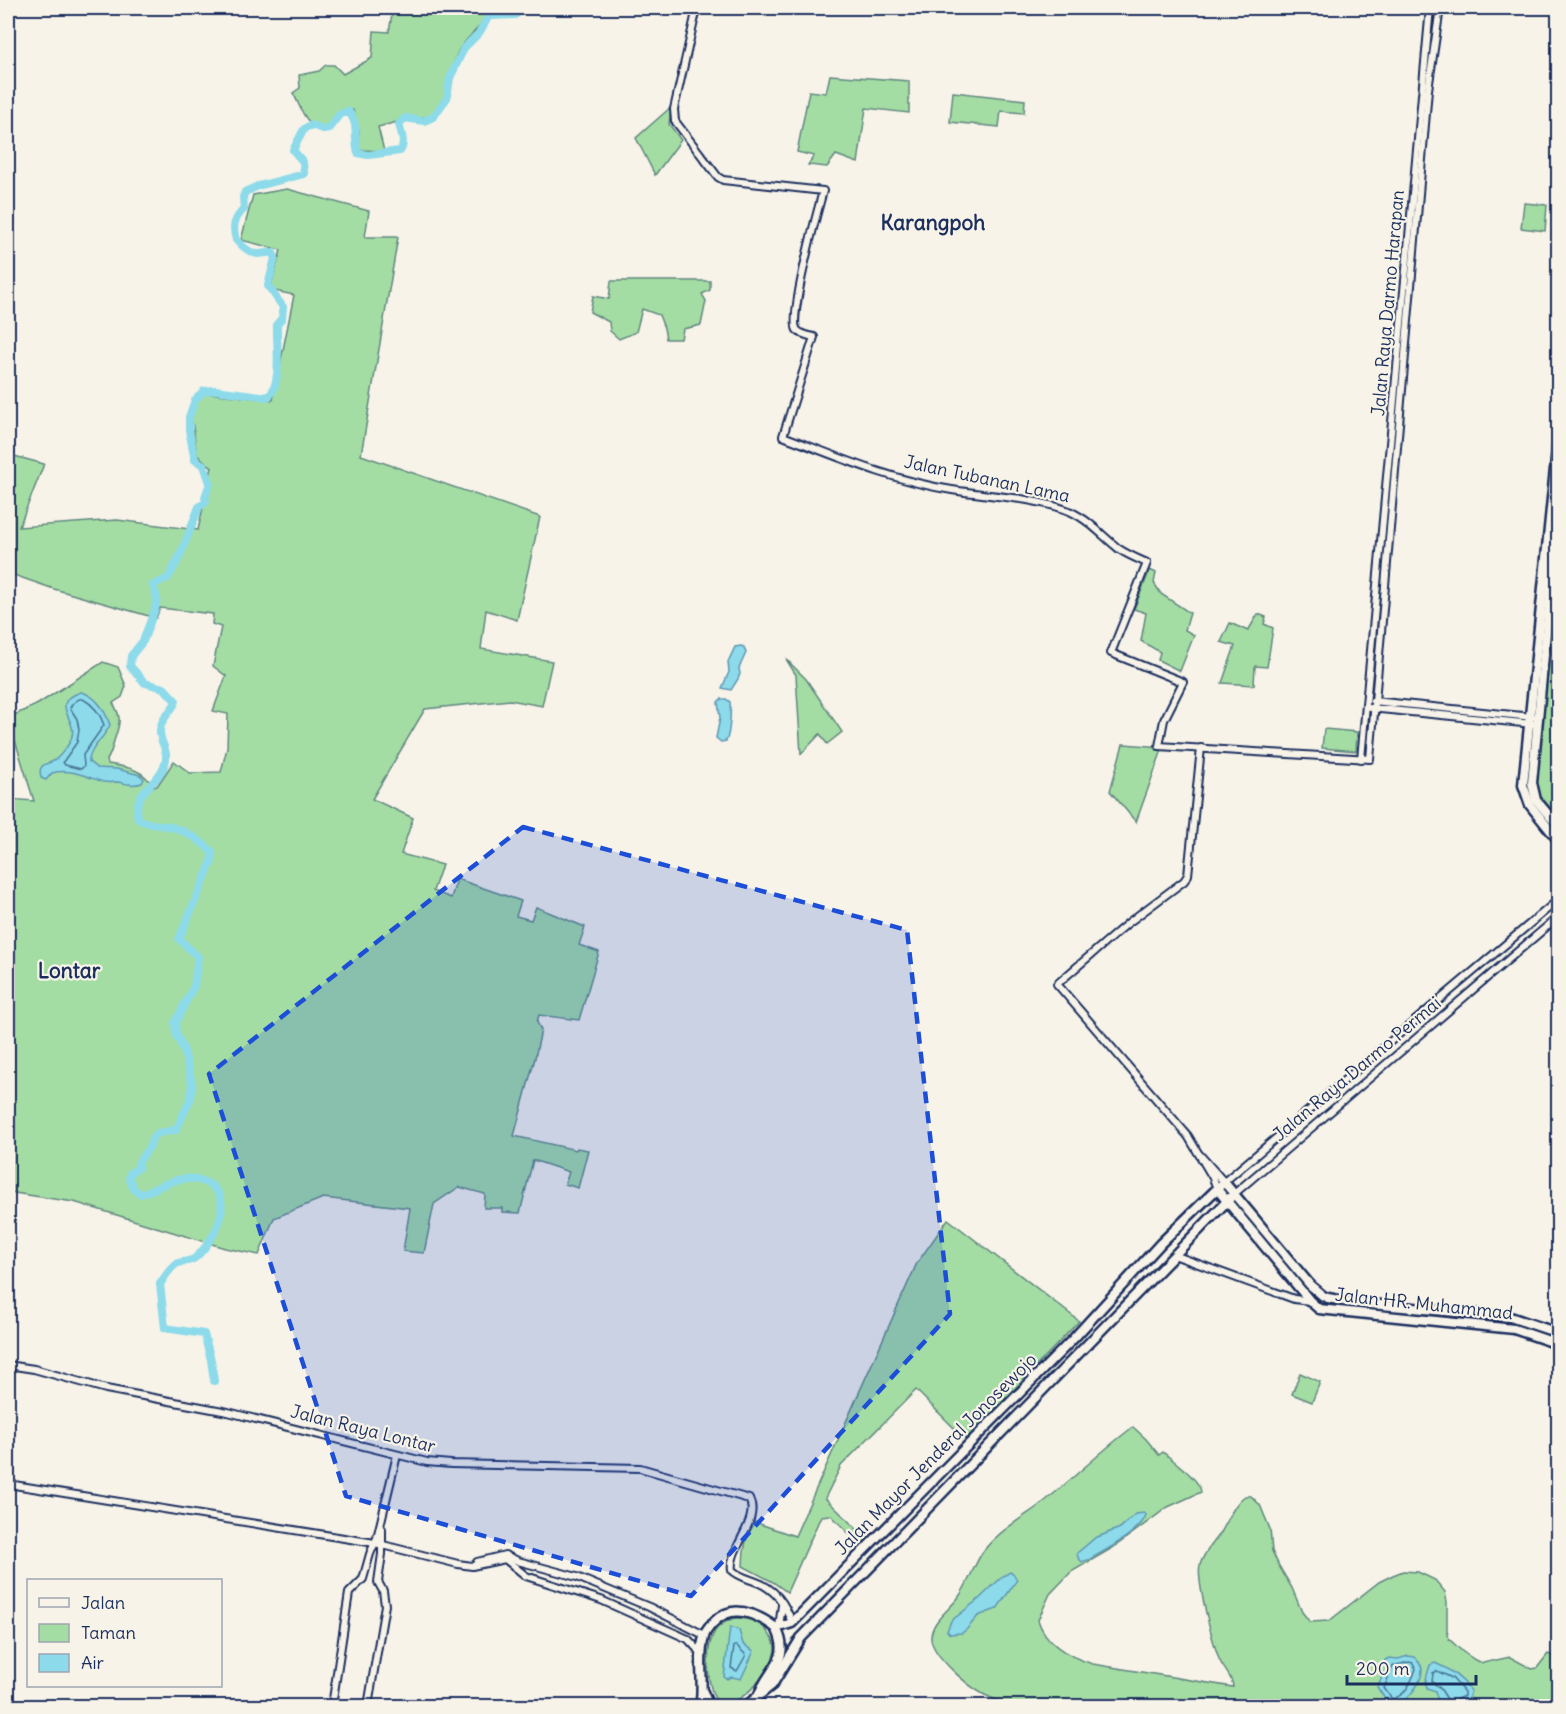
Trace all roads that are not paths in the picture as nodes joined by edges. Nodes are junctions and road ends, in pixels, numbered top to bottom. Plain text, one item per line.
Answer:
1 (698, 8) edge
2 (1430, 8) edge
3 (1440, 8) edge
4 (1558, 439) edge
5 (1558, 506) edge
6 (1545, 611) junction
7 (1366, 704) junction
8 (1374, 705) junction
9 (1533, 721) junction
10 (1201, 748) junction
11 (1361, 759) junction
12 (1558, 826) edge
13 (1558, 840) edge
14 (1558, 900) edge
15 (1558, 917) edge
16 (1356, 1071) junction
17 (1365, 1082) junction
18 (1221, 1185) junction
19 (1231, 1197) junction
20 (1174, 1256) junction
21 (1310, 1301) junction
22 (1462, 1312) junction
23 (1461, 1324) junction
24 (1083, 1328) junction
25 (1558, 1333) edge
26 (1091, 1341) junction
27 (1558, 1344) edge
28 (1058, 1354) junction
29 (1068, 1364) junction
30 (8, 1365) edge
31 (399, 1456) junction
32 (955, 1458) junction
33 (965, 1471) junction
34 (8, 1484) edge
35 (913, 1501) junction
36 (924, 1512) junction
37 (378, 1544) junction
38 (402, 1550) junction
39 (382, 1554) junction
40 (468, 1565) junction
41 (363, 1579) junction
42 (378, 1582) junction
43 (604, 1587) junction
44 (601, 1600) junction
45 (782, 1601) junction
46 (813, 1602) junction
47 (825, 1614) junction
48 (792, 1623) junction
49 (687, 1627) junction
50 (778, 1627) junction
51 (704, 1635) junction
52 (682, 1636) junction
53 (701, 1653) junction
54 (703, 1692) junction
55 (758, 1697) junction
56 (332, 1707) edge
57 (368, 1707) edge
58 (700, 1707) edge
59 (711, 1707) edge
60 (746, 1707) edge

1 - 10 street, Jalan Tubanan Lama
2 - 7 street, Jalan Raya Darmo Harapan
3 - 8 street, Jalan Raya Darmo Harapan
4 - 6 main road
5 - 6 main road
6 - 9 main road
7 - 8 street
7 - 11 street, Jalan Raya Darmo Harapan
8 - 9 street
8 - 11 street, Jalan Raya Darmo Harapan
9 - 12 main road
9 - 13 main road
10 - 11 street
10 - 18 street
14 - 16 street, Jalan Raya Darmo Permai
15 - 17 street, Jalan Raya Darmo Permai
16 - 17 street
16 - 18 street, Jalan Raya Darmo Permai
17 - 19 street, Jalan Raya Darmo Permai
18 - 19 main road
18 - 24 main road, Jalan Mayor Jenderal Jonosewojo
19 - 20 main road, Jalan Mayor Jenderal Jonosewojo
19 - 21 main road, Jalan HR. Muhammad
19 - 22 main road, Jalan HR. Muhammad
20 - 21 street
20 - 26 main road, Jalan Mayor Jenderal Jonosewojo
21 - 23 main road, Jalan HR. Muhammad
22 - 23 main road
22 - 25 main road, Jalan HR. Muhammad
23 - 27 main road, Jalan HR. Muhammad
24 - 26 main road
24 - 28 main road, Jalan Mayor Jenderal Jonosewojo
26 - 29 main road, Jalan Mayor Jenderal Jonosewojo
28 - 29 main road
28 - 32 main road, Jalan Mayor Jenderal Jonosewojo
29 - 33 main road, Jalan Mayor Jenderal Jonosewojo
30 - 31 street, Jalan Raya Lontar
31 - 37 street
31 - 45 street, Jalan Raya Lontar
32 - 33 main road
32 - 35 main road, Jalan Mayor Jenderal Jonosewojo
33 - 36 main road, Jalan Mayor Jenderal Jonosewojo
34 - 37 street
35 - 36 main road
35 - 46 main road, Jalan Mayor Jenderal Jonosewojo
36 - 47 main road, Jalan Mayor Jenderal Jonosewojo
37 - 38 street
37 - 39 street
37 - 41 street
38 - 39 street
38 - 40 street
39 - 42 street
40 - 43 street
40 - 44 street
41 - 42 street
41 - 56 street
42 - 57 street
43 - 44 street
43 - 49 street
44 - 52 street
45 - 48 street
45 - 50 street
46 - 47 main road
46 - 48 main road, Jalan Mayor Jenderal Jonosewojo
47 - 55 main road, Jalan Mayor Jenderal Jonosewojo
48 - 50 main road, Jalan Mayor Jenderal Jonosewojo
49 - 51 street
49 - 52 street
50 - 51 main road
50 - 55 main road
51 - 53 main road
52 - 53 street
53 - 54 main road
54 - 58 main road
54 - 59 main road
55 - 60 main road, Jalan Mayor Jenderal Jonosewojo

